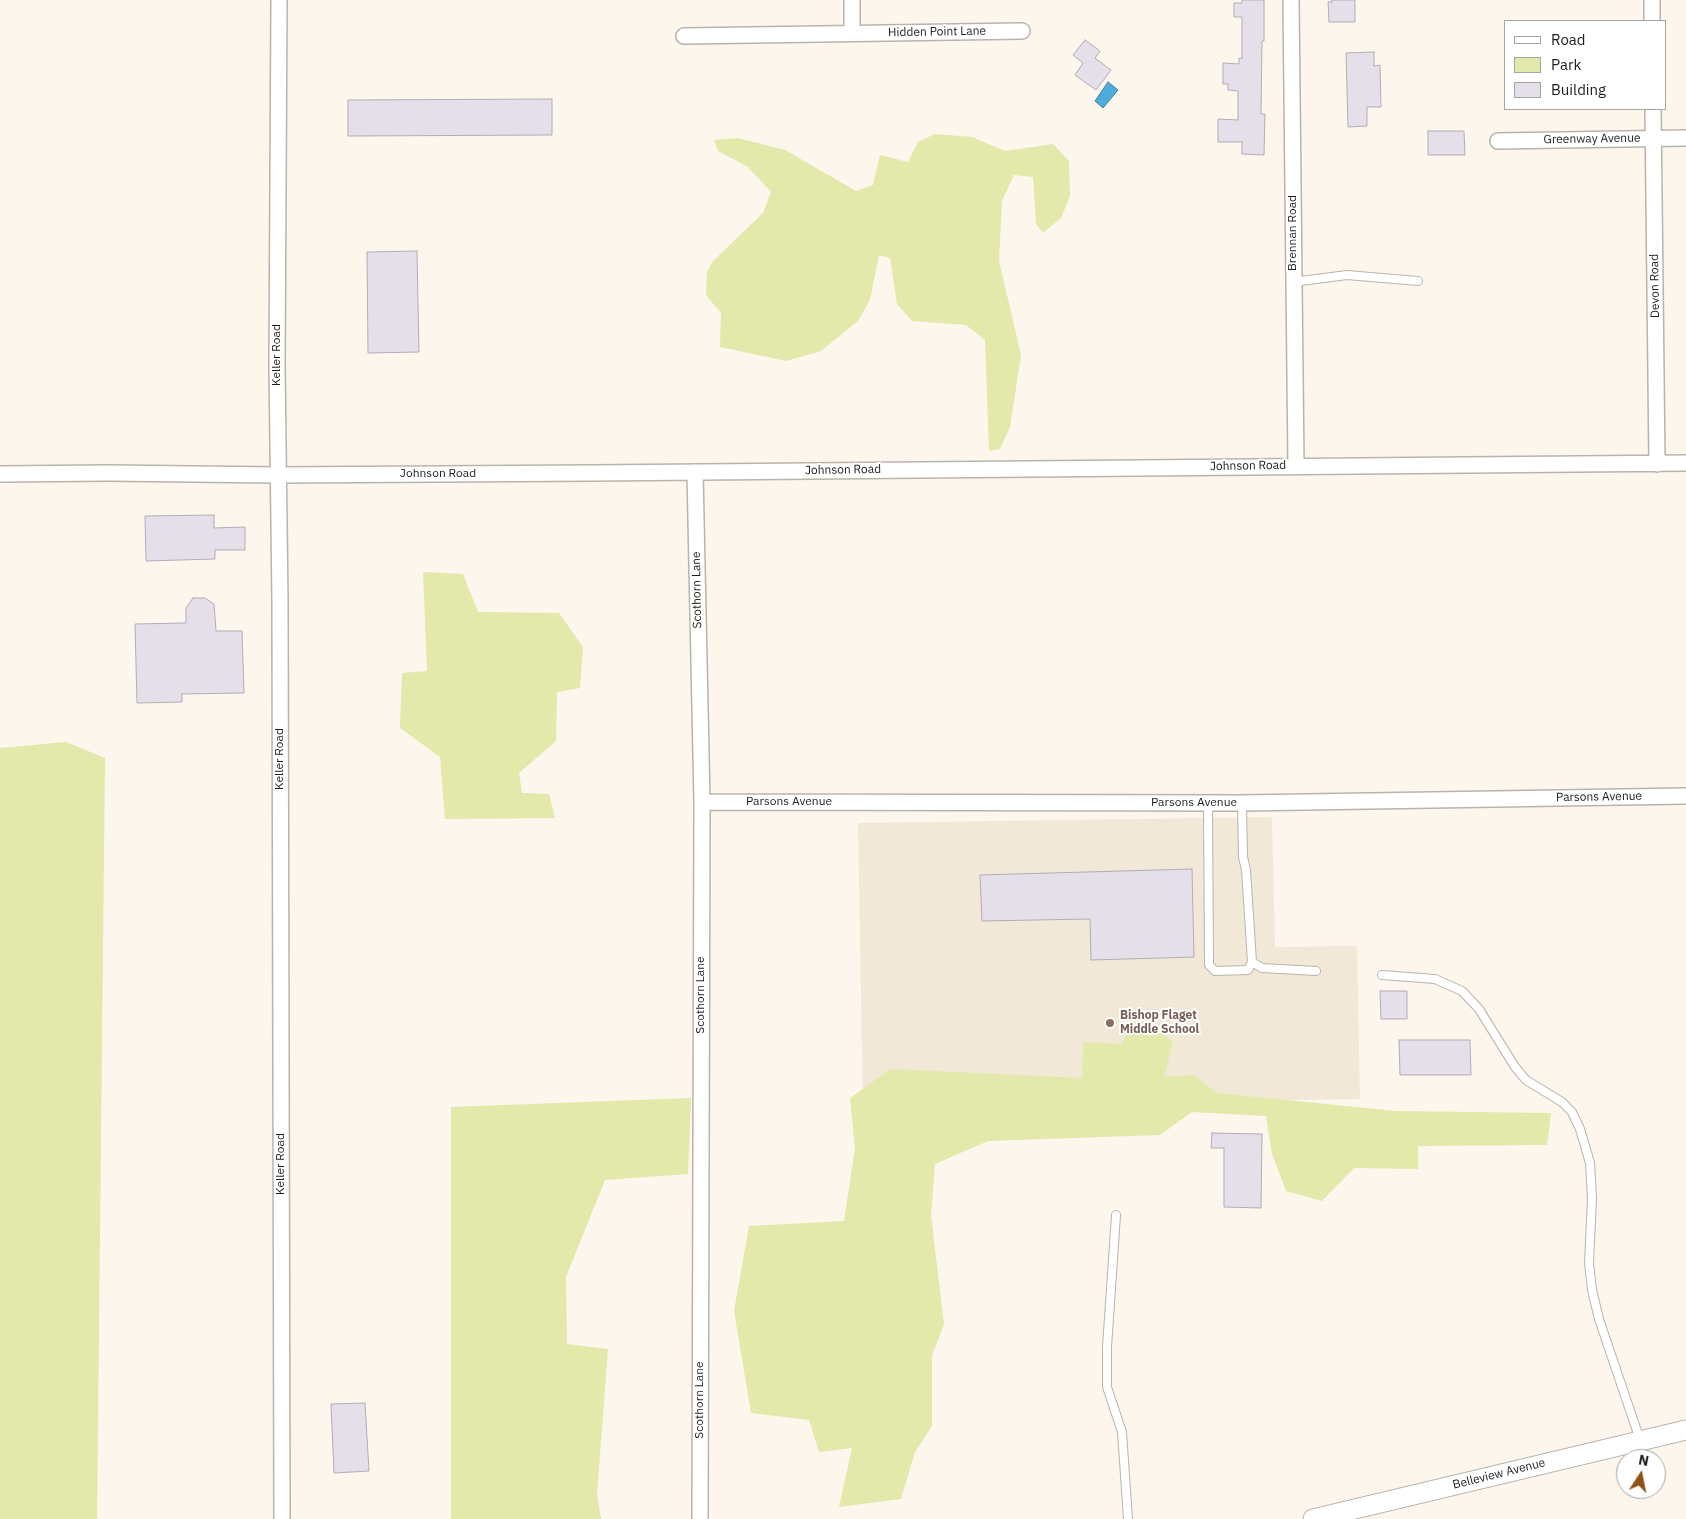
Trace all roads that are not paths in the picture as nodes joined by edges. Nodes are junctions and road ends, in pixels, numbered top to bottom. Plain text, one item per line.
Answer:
1 (279, 0) edge
2 (852, 0) edge
3 (1291, 0) edge
4 (1652, 0) edge
5 (1652, 20) edge
6 (1022, 31) dead end
7 (852, 33) junction
8 (684, 36) dead end
9 (1653, 110) edge
10 (1653, 138) junction
11 (1686, 138) edge
12 (1498, 141) dead end
13 (1418, 281) dead end
14 (1293, 282) junction
15 (1686, 463) edge
16 (1657, 464) junction
17 (1296, 466) junction
18 (695, 472) junction
19 (0, 474) edge
20 (278, 475) junction
21 (1686, 796) edge
22 (702, 802) junction
23 (1208, 804) junction
24 (1242, 804) junction
25 (1252, 962) junction
26 (1316, 971) dead end
27 (1382, 975) dead end
28 (1116, 1215) dead end
29 (1686, 1430) edge
30 (1640, 1440) junction
31 (282, 1519) edge
32 (700, 1519) edge
33 (1128, 1519) edge
34 (1313, 1519) edge

1 - 20 street, Keller Road
2 - 7 street
3 - 14 street, Brennan Road
4 - 5 street
6 - 7 street, Hidden Point Lane
7 - 8 street, Hidden Point Lane
9 - 10 street, Devon Road
10 - 11 street, Greenway Avenue
10 - 12 street, Greenway Avenue
10 - 16 street, Devon Road
13 - 14 lane
14 - 17 street, Brennan Road
15 - 16 street, Johnson Road
16 - 17 street, Johnson Road
17 - 18 street, Johnson Road
18 - 20 street, Johnson Road
18 - 22 street, Scothorn Lane
19 - 20 street, Johnson Road
20 - 31 street, Keller Road
21 - 24 street, Parsons Avenue
22 - 23 street, Parsons Avenue
22 - 32 street, Scothorn Lane
23 - 24 street, Parsons Avenue
23 - 25 lane
24 - 25 lane
25 - 26 lane
27 - 30 lane
28 - 33 lane
29 - 30 street, Belleview Avenue
30 - 34 street, Belleview Avenue

